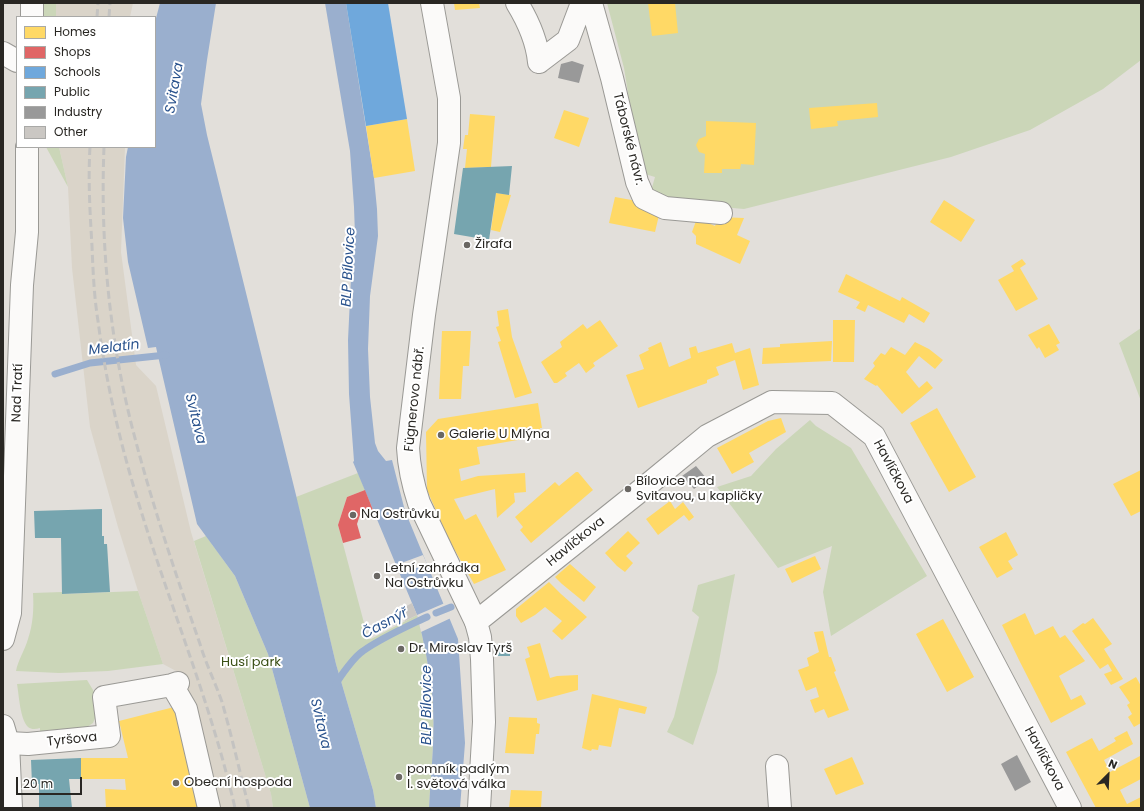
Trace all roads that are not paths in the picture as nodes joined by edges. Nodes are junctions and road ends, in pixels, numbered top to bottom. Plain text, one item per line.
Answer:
1 (32, 3) edge
2 (432, 3) edge
3 (517, 3) edge
4 (582, 3) edge
5 (590, 3) edge
6 (32, 16) edge
7 (3, 53) edge
8 (16, 60) edge
9 (27, 148) edge
10 (721, 214) dead end
11 (476, 622) junction
12 (3, 639) edge
13 (6, 734) edge
14 (777, 766) dead end
15 (11, 808) edge
16 (209, 808) edge
17 (479, 808) edge
18 (780, 808) edge
19 (1070, 808) edge

1 - 6 street
2 - 11 street, Fügnerovo nábř.
3 - 4 street
5 - 10 street, Táborské návr.
7 - 8 street
9 - 12 street, Nad Tratí
11 - 17 street, Fügnerovo nábř.
11 - 19 street, Havlíčkova
13 - 15 street
13 - 16 street, Tyršova
14 - 18 street

